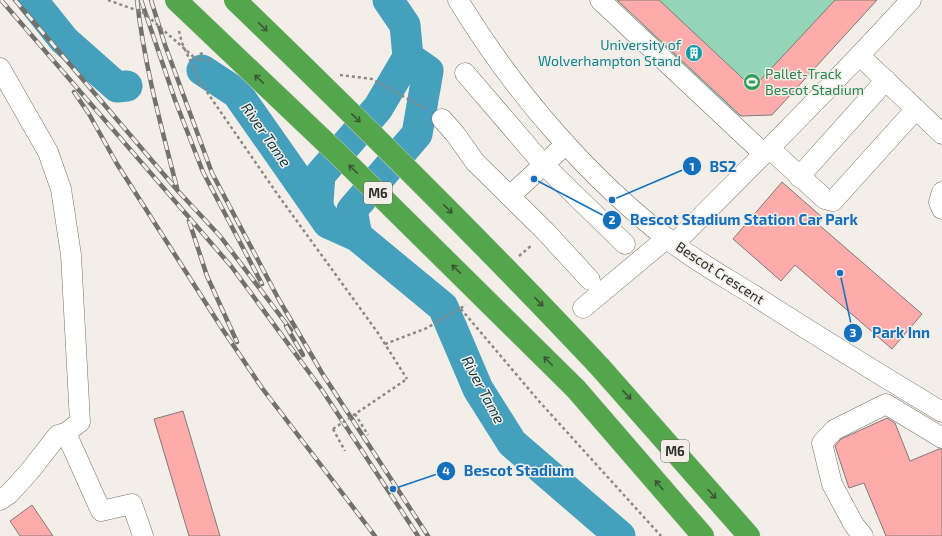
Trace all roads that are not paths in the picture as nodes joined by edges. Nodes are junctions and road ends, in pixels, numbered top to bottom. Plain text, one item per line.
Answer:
1 (176, 0) edge
2 (235, 0) edge
3 (458, 0) edge
4 (600, 0) edge
5 (911, 0) edge
6 (860, 56) junction
7 (0, 68) edge
8 (464, 73) dead end
9 (886, 80) junction
10 (916, 109) junction
11 (442, 118) road end
12 (942, 134) edge
13 (566, 144) junction
14 (767, 152) junction
15 (542, 164) junction
16 (799, 177) junction
17 (942, 192) edge
18 (510, 196) junction
19 (942, 209) edge
20 (670, 241) junction
21 (625, 244) dead end
22 (590, 280) dead end
23 (583, 308) dead end
24 (942, 412) edge
25 (66, 433) junction
26 (942, 438) edge
27 (0, 500) edge
28 (143, 536) edge
29 (703, 536) edge
30 (749, 536) edge
31 (863, 536) edge

29 -> 1 highway, M6, bridge
2 -> 30 highway, M6, bridge
3 - 13 street, Bescot Crescent
4 - 14 street
5 - 6 street
6 - 9 street
6 - 14 street
7 - 25 street
8 - 15 street
9 - 10 street
9 - 16 street
10 - 12 street
10 - 16 street
11 - 18 street
13 - 15 street
13 - 20 street, Bescot Crescent
14 - 16 street
14 - 20 street
15 - 18 street
15 - 21 street
17 - 19 street
18 - 22 street
20 - 23 street
20 - 24 street, Bescot Crescent
25 - 27 street
25 - 28 street
26 - 31 street

